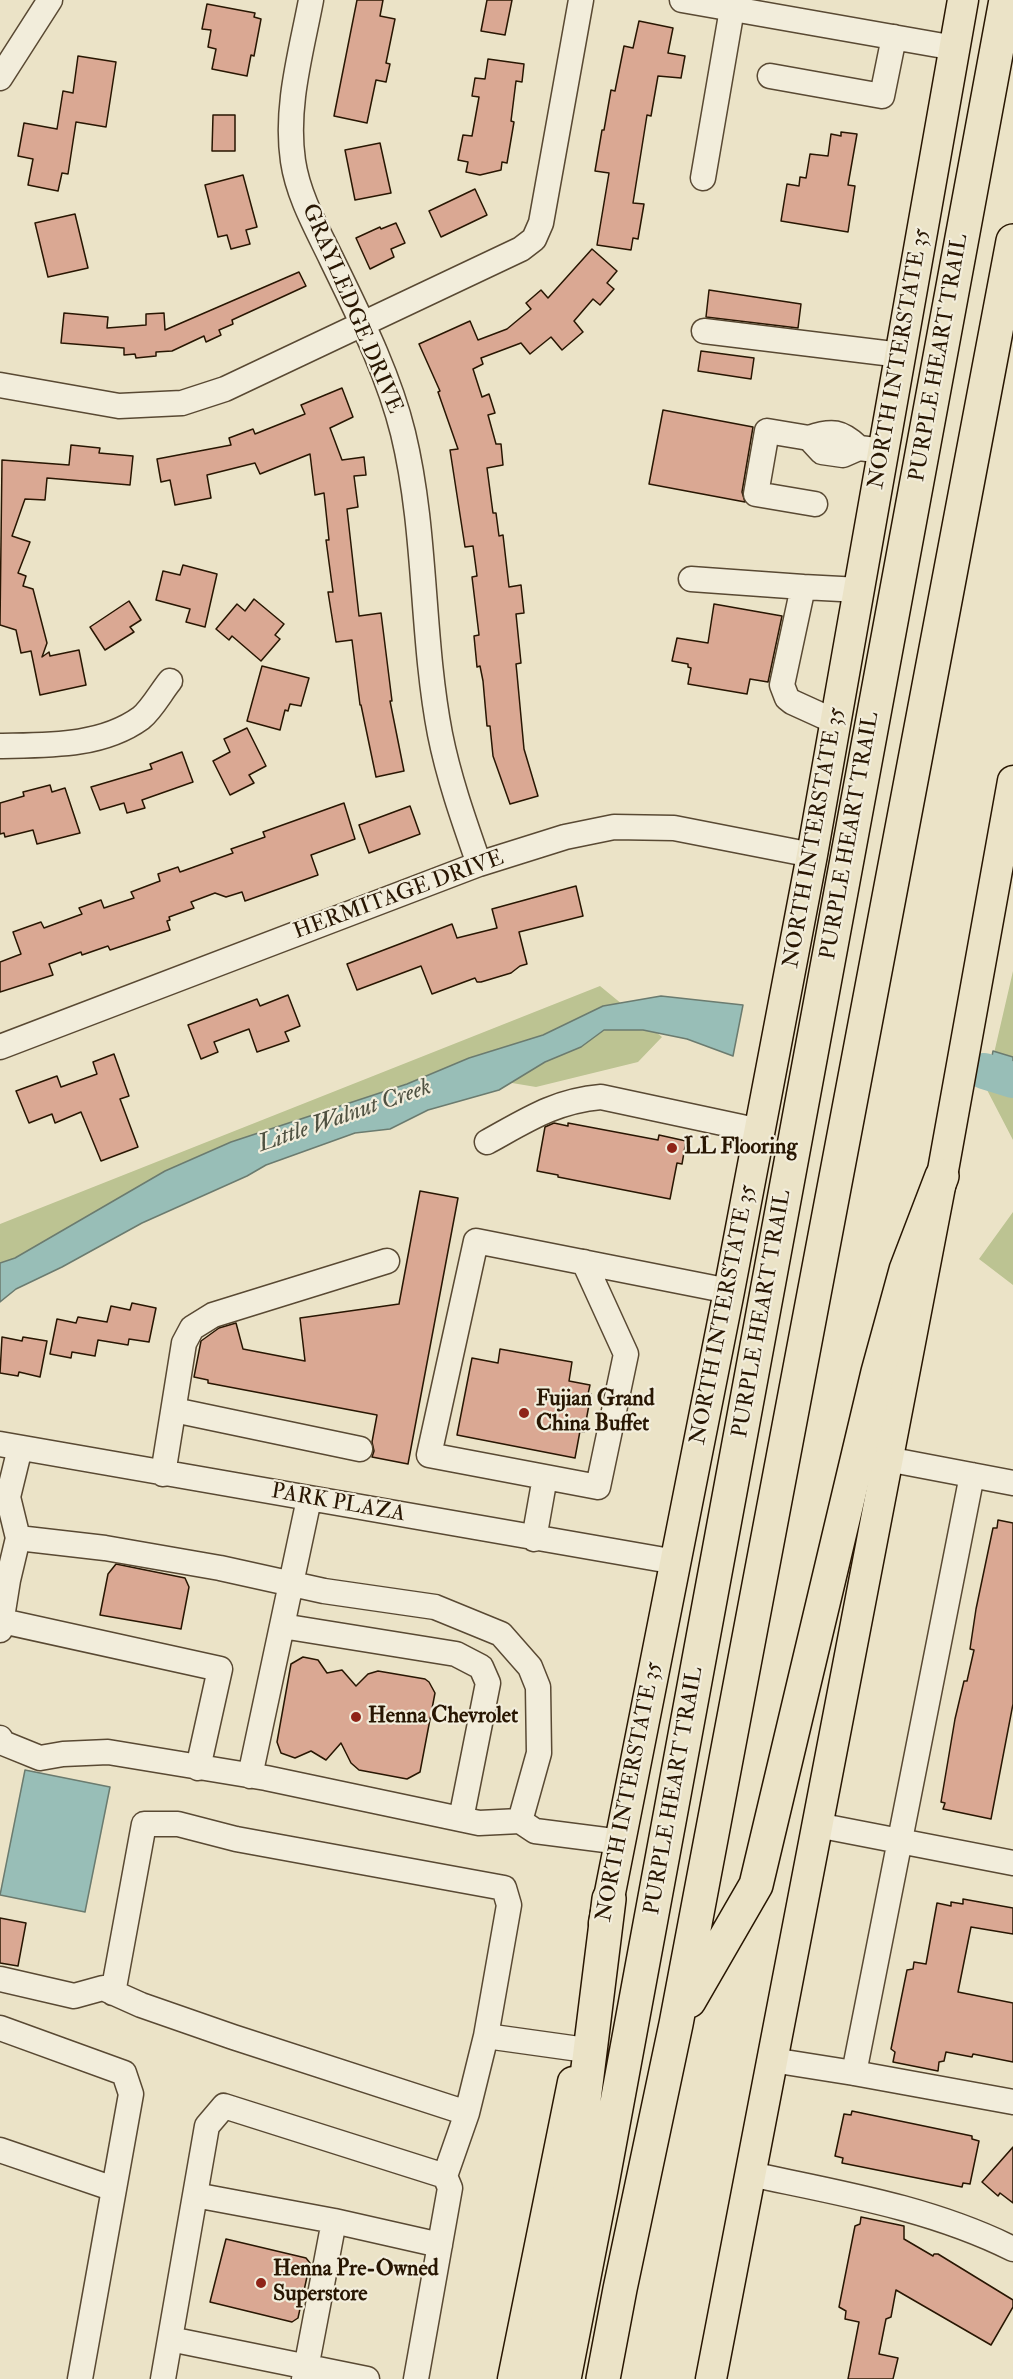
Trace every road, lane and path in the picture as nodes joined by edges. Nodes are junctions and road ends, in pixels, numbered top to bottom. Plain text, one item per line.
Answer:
1 (50, 0) edge
2 (311, 0) edge
3 (580, 0) edge
4 (682, 0) edge
5 (963, 0) edge
6 (1006, 0) edge
7 (732, 9) junction
8 (894, 37) junction
9 (955, 48) junction
10 (770, 76) dead end
11 (0, 78) edge
12 (703, 178) dead end
13 (1013, 242) edge
14 (362, 323) junction
15 (704, 332) dead end
16 (901, 355) junction
17 (0, 385) edge
18 (872, 449) junction
19 (815, 504) dead end
20 (691, 579) dead end
21 (803, 587) junction
22 (860, 590) junction
23 (170, 681) dead end
24 (836, 722) junction
25 (0, 746) edge
26 (1013, 781) edge
27 (812, 855) junction
28 (479, 864) junction
29 (0, 1047) edge
30 (760, 1131) junction
31 (488, 1142) dead end
32 (942, 1176) junction
33 (387, 1261) dead end
34 (584, 1262) junction
35 (729, 1291) junction
36 (174, 1410) junction
37 (10, 1446) edge
38 (360, 1449) dead end
39 (888, 1459) junction
40 (163, 1474) junction
41 (545, 1477) junction
42 (981, 1477) junction
43 (1013, 1483) edge
44 (309, 1499) junction
45 (9, 1535) edge
46 (534, 1539) junction
47 (676, 1562) junction
48 (4, 1580) edge
49 (292, 1584) junction
50 (1, 1626) edge
51 (282, 1626) junction
52 (501, 1634) junction
53 (481, 1667) junction
54 (1, 1747) edge
55 (198, 1768) junction
56 (250, 1776) junction
57 (461, 1819) junction
58 (520, 1821) junction
59 (817, 1825) junction
60 (621, 1842) junction
61 (899, 1842) junction
62 (1013, 1863) edge
63 (609, 1899) junction
64 (0, 1979) edge
65 (113, 1993) junction
66 (676, 2024) junction
67 (0, 2028) edge
68 (486, 2037) junction
69 (579, 2049) junction
70 (772, 2060) junction
71 (854, 2073) junction
72 (1013, 2102) edge
73 (467, 2113) junction
74 (0, 2150) edge
75 (750, 2174) junction
76 (445, 2176) junction
77 (114, 2189) junction
78 (195, 2195) junction
79 (334, 2221) junction
80 (440, 2245) junction
81 (1013, 2249) edge
82 (170, 2339) junction
83 (305, 2373) edge
84 (80, 2379) edge
85 (162, 2379) edge
86 (367, 2379) edge
87 (416, 2379) edge
88 (513, 2379) edge
89 (538, 2379) edge
90 (564, 2379) edge
91 (603, 2379) edge
92 (711, 2379) edge

1 - 11 street
2 - 14 street, GRAYLEDGE DRIVE
3 - 14 street
4 - 7 street
5 - 9 main road, NORTH INTERSTATE 35
6 - 90 highway, PURPLE HEART TRAIL
7 - 8 street
7 - 12 street
8 - 9 street
8 - 10 street
9 - 16 main road, NORTH INTERSTATE 35
13 - 66 highway, PURPLE HEART TRAIL
14 - 17 street
14 - 28 street, GRAYLEDGE DRIVE
15 - 16 street
16 - 18 main road, NORTH INTERSTATE 35
18 - 19 street
18 - 22 main road, NORTH INTERSTATE 35
20 - 21 street
21 - 22 street
21 - 24 street
22 - 24 main road, NORTH INTERSTATE 35
23 - 25 street
24 - 27 main road, NORTH INTERSTATE 35
26 - 32 main road
27 - 28 street, HERMITAGE DRIVE
27 - 30 main road, NORTH INTERSTATE 35
28 - 29 street, HERMITAGE DRIVE
30 - 31 street
30 - 35 main road, NORTH INTERSTATE 35
32 - 39 main road
32 - 66 highway
33 - 36 street
34 - 35 street
34 - 41 street
34 - 41 street
35 - 47 main road, NORTH INTERSTATE 35
36 - 38 street
36 - 40 street
37 - 40 street, PARK PLAZA
37 - 45 street
39 - 42 street
39 - 59 main road
40 - 44 street, PARK PLAZA
41 - 46 street
42 - 43 street
42 - 61 street
44 - 46 street, PARK PLAZA
44 - 49 street
45 - 48 street
45 - 49 street
46 - 47 street, PARK PLAZA
47 - 60 main road, NORTH INTERSTATE 35
48 - 50 street
49 - 51 street
49 - 52 street
50 - 55 street
51 - 53 street
51 - 56 street
52 - 53 street
52 - 58 street
53 - 57 street
54 - 55 street
55 - 56 street
56 - 57 street
57 - 58 street
58 - 60 street
59 - 61 street
59 - 70 main road
60 - 63 main road, NORTH INTERSTATE 35
61 - 62 street
61 - 71 street
63 - 69 main road, NORTH INTERSTATE 35
63 - 89 highway
64 - 65 street
65 - 68 street
65 - 73 street
66 - 91 highway, PURPLE HEART TRAIL
67 - 77 street
68 - 69 street
68 - 73 street
69 - 88 main road, NORTH INTERSTATE 35
70 - 71 street
70 - 75 main road
71 - 72 street
73 - 76 street
74 - 77 street
75 - 81 street
75 - 92 main road
76 - 78 street
76 - 80 street
77 - 84 street
78 - 79 street
78 - 82 street
79 - 80 street
79 - 83 street
80 - 87 street
82 - 83 street
82 - 85 street
83 - 86 street

